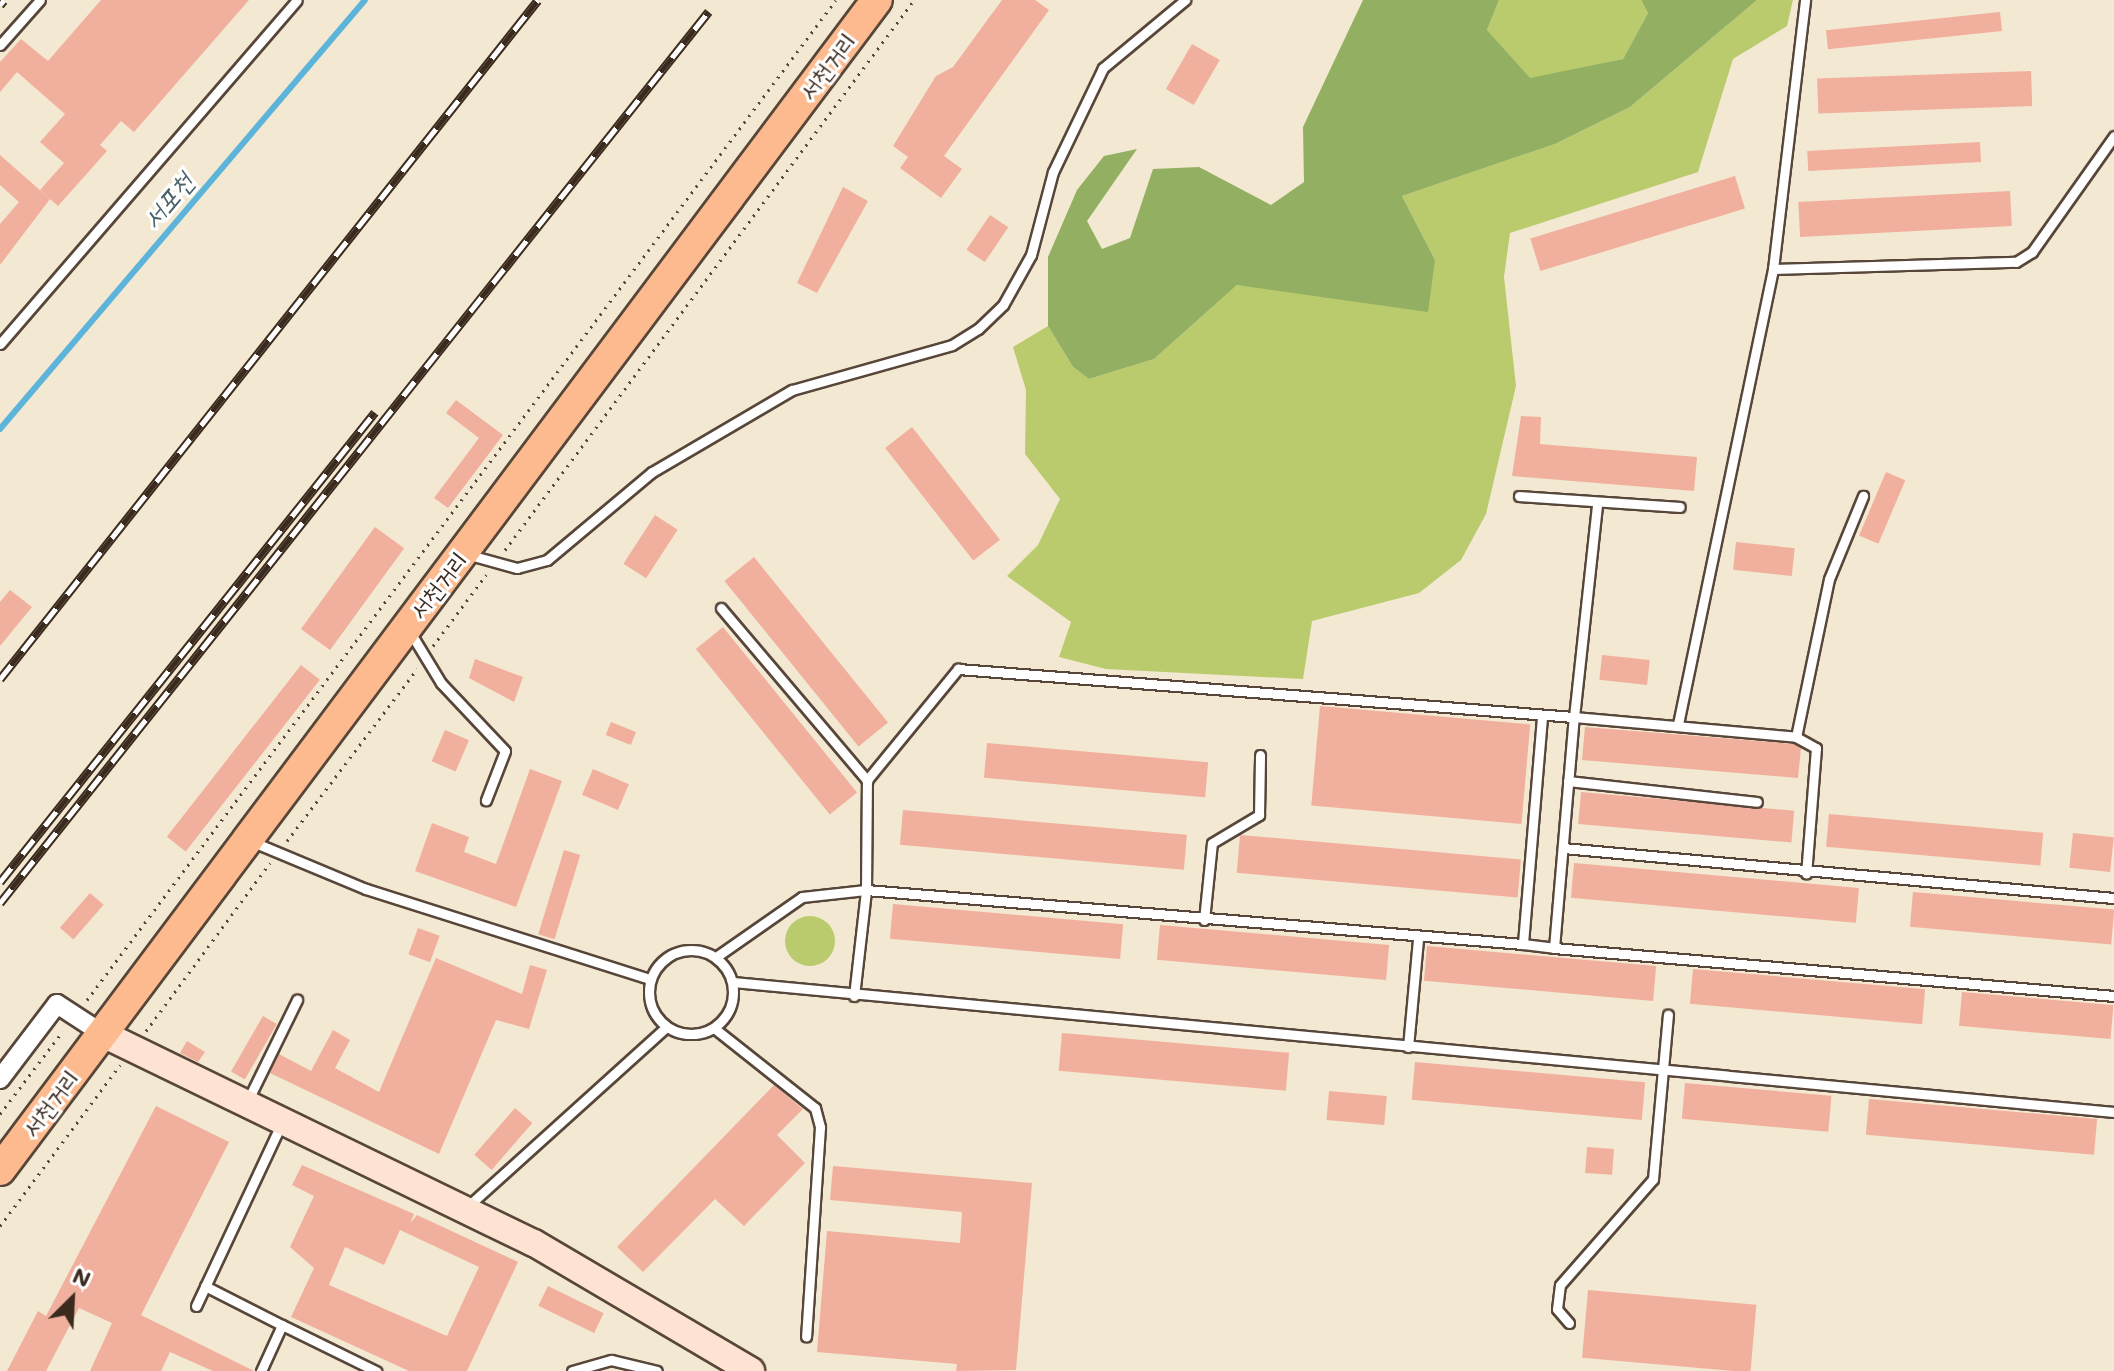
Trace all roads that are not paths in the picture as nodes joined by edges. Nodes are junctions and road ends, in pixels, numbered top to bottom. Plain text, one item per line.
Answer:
1 (40, 0) edge
2 (297, 0) edge
3 (877, 0) edge
4 (1185, 0) edge
5 (1805, 0) edge
6 (0, 45) edge
7 (2114, 136) edge
8 (1773, 269) junction
9 (0, 344) edge
10 (1519, 496) dead end
11 (1863, 496) dead end
12 (1597, 505) junction
13 (1680, 507) dead end
14 (463, 554) junction
15 (721, 608) dead end
16 (406, 626) junction
17 (1542, 717) junction
18 (1574, 717) junction
19 (1678, 724) junction
20 (1796, 737) junction
21 (1260, 755) dead end
22 (867, 780) junction
23 (1568, 781) junction
24 (486, 800) dead end
25 (1757, 802) dead end
26 (246, 838) junction
27 (1563, 848) junction
28 (1806, 874) junction
29 (866, 890) junction
30 (2114, 898) edge
31 (1204, 920) junction
32 (1418, 939) junction
33 (1523, 944) junction
34 (1554, 948) junction
35 (716, 957) junction
36 (650, 979) junction
37 (733, 982) junction
38 (854, 996) junction
39 (2114, 996) edge
40 (297, 1000) dead end
41 (1668, 1015) dead end
42 (666, 1027) junction
43 (714, 1028) junction
44 (103, 1034) junction
45 (1408, 1047) junction
46 (1663, 1071) junction
47 (0, 1079) edge
48 (245, 1105) junction
49 (2114, 1112) edge
50 (282, 1122) junction
51 (0, 1170) edge
52 (466, 1208) junction
53 (205, 1286) junction
54 (196, 1306) dead end
55 (1569, 1323) dead end
56 (282, 1325) junction
57 (806, 1337) dead end
58 (261, 1371) edge
59 (376, 1371) edge
60 (572, 1371) edge
61 (657, 1371) edge
62 (751, 1371) edge

1 - 6 lane
2 - 9 lane
3 - 14 main road, 서천거리
4 - 14 lane
5 - 8 lane
7 - 8 lane
8 - 19 lane
10 - 12 lane
11 - 20 lane
12 - 13 lane
12 - 18 lane
14 - 16 main road, 서천거리
15 - 22 lane
16 - 24 lane
16 - 26 main road, 서천거리
17 - 18 lane
17 - 22 lane
17 - 33 lane
18 - 19 lane
18 - 23 lane
19 - 20 lane
20 - 28 lane
21 - 31 lane
22 - 29 lane
23 - 25 lane
23 - 27 lane
26 - 36 lane
26 - 44 main road, 서천거리
27 - 28 lane
27 - 34 lane
28 - 30 lane
29 - 31 lane
29 - 35 lane
29 - 38 lane
31 - 32 lane
32 - 33 lane
32 - 45 lane
33 - 34 lane
34 - 39 lane
35 - 36 lane
35 - 37 lane
36 - 42 lane
37 - 38 lane
37 - 43 lane
38 - 45 lane
40 - 48 lane
41 - 46 lane
42 - 43 lane
42 - 52 lane
43 - 57 lane
44 - 47 street
44 - 48 street
44 - 51 main road, 서천거리
45 - 46 lane
46 - 49 lane
46 - 55 lane
48 - 50 street
50 - 52 street
50 - 53 lane
52 - 62 street
53 - 54 lane
53 - 56 lane
56 - 58 lane
56 - 59 lane
60 - 61 lane

